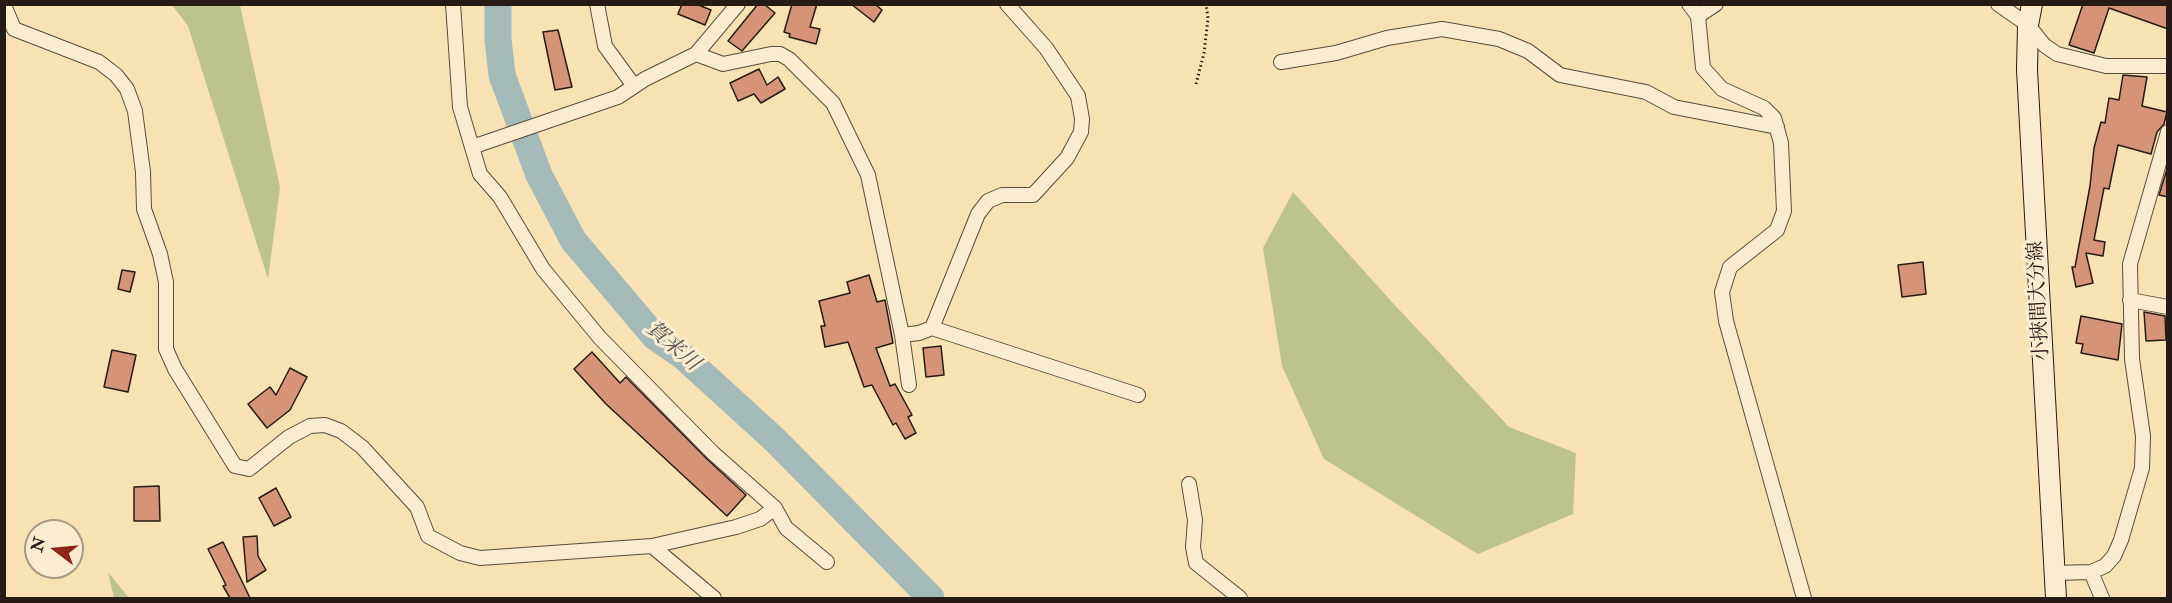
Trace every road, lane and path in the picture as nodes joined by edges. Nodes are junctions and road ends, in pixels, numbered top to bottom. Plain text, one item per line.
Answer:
1 (453, 4) edge
2 (597, 4) edge
3 (738, 4) edge
4 (1007, 4) edge
5 (1206, 4) edge
6 (1689, 4) edge
7 (1716, 4) edge
8 (1998, 4) edge
9 (2032, 4) edge
10 (4, 5) edge
11 (1698, 16) junction
12 (2028, 25) junction
13 (696, 54) junction
14 (1281, 62) dead end
15 (2168, 66) edge
16 (1196, 84) dead end
17 (634, 86) junction
18 (1777, 127) junction
19 (2168, 132) edge
20 (472, 147) junction
21 (2130, 300) junction
22 (2168, 308) edge
23 (932, 328) junction
24 (902, 334) junction
25 (909, 386) dead end
26 (1138, 395) dead end
27 (1189, 484) dead end
28 (775, 508) junction
29 (652, 546) junction
30 (827, 562) dead end
31 (2091, 572) junction
32 (2054, 573) junction
33 (714, 598) edge
34 (1240, 598) edge
35 (1804, 598) edge
36 (2056, 598) edge
37 (2102, 598) edge

1 - 20 street
2 - 17 street
3 - 13 street
4 - 23 street
5 - 16 path
6 - 11 street
7 - 11 street
8 - 12 street
9 - 12 main road, 小挾間大分線
10 - 29 street
11 - 18 street
12 - 15 street
12 - 32 main road, 小挾間大分線
13 - 17 street
13 - 24 street
14 - 18 street
17 - 20 street
18 - 35 street
19 - 21 street
20 - 28 street
21 - 22 street
21 - 31 street
23 - 24 street
23 - 26 street
24 - 25 street
27 - 34 street
28 - 29 street
28 - 30 street
29 - 33 street
31 - 32 street
31 - 37 street
32 - 36 main road, 小挾間大分線

